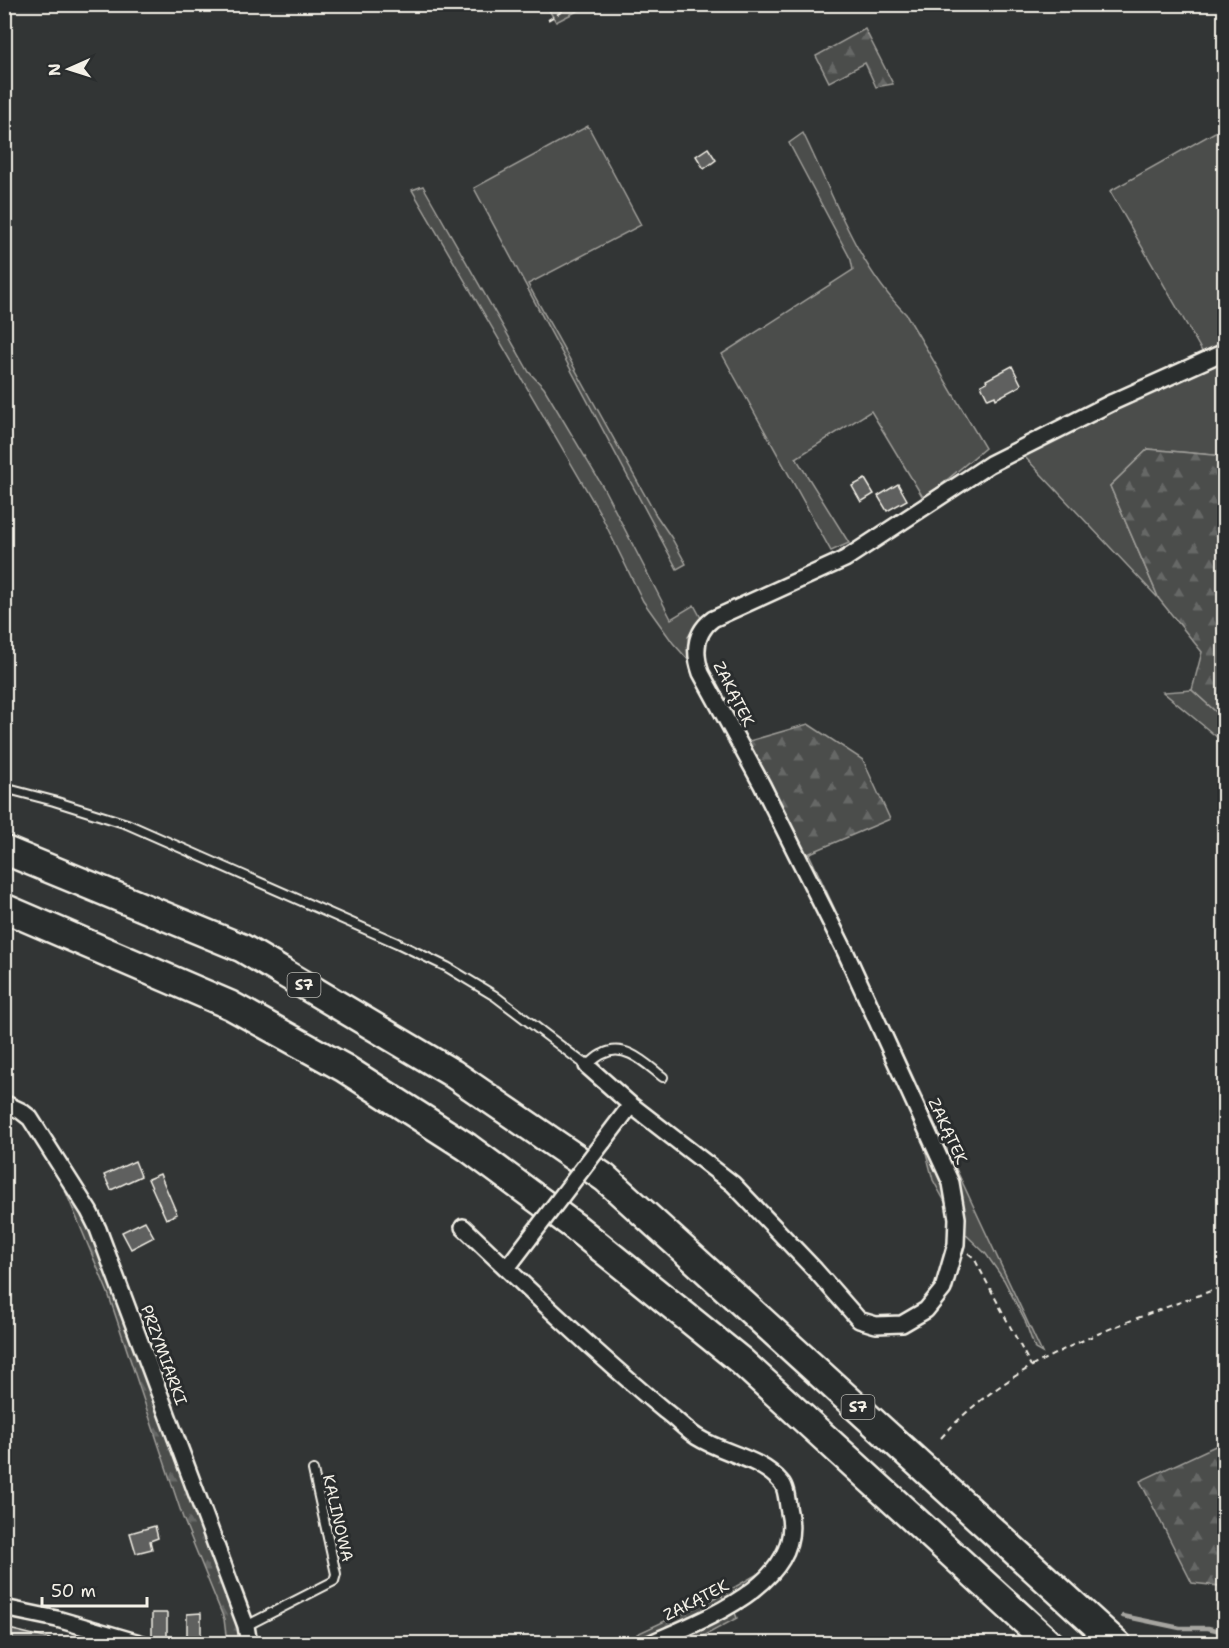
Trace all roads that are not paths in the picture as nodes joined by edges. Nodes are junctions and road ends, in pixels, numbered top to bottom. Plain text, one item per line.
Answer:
1 (1224, 352) edge
2 (4, 788) edge
3 (4, 850) edge
4 (4, 908) edge
5 (587, 1066) junction
6 (663, 1077) dead end
7 (4, 1103) edge
8 (632, 1106) junction
9 (463, 1227) dead end
10 (507, 1268) junction
11 (313, 1470) dead end
12 (4, 1608) edge
13 (246, 1626) junction
14 (143, 1644) edge
15 (249, 1644) edge
16 (649, 1644) edge
17 (1050, 1644) edge
18 (1117, 1644) edge

1 - 8 street, ZAKĄTEK
2 - 5 lane, ZAKĄTEK
3 - 18 highway, S7
4 - 17 highway
5 - 6 lane
5 - 8 street, ZAKĄTEK
7 - 13 street, PRZYMIARKI
8 - 10 street, bridge
9 - 10 street, ZAKĄTEK
10 - 16 street, ZAKĄTEK
11 - 13 lane, KALINOWA
12 - 14 street
13 - 15 street, PRZYMIARKI

